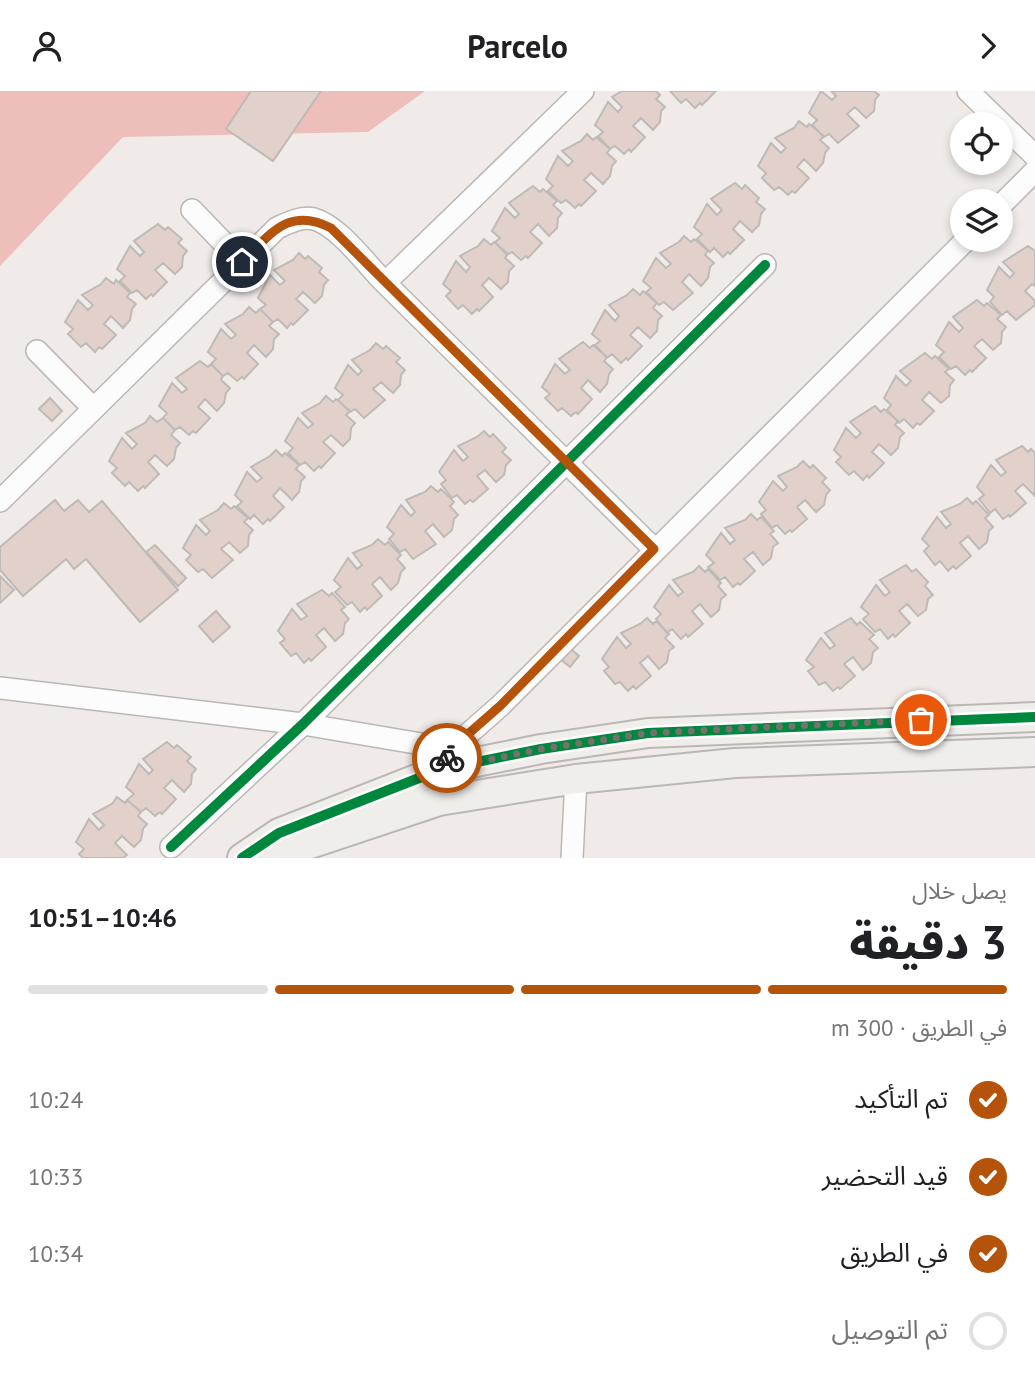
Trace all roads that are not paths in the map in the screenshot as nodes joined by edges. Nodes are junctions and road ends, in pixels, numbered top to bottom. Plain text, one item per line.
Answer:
1 (583, 91) edge
2 (968, 91) edge
3 (1035, 156) edge
4 (1035, 171) edge
5 (1013, 193) edge
6 (192, 211) dead end
7 (954, 252) edge
8 (242, 262) junction
9 (765, 265) dead end
10 (385, 283) junction
11 (37, 351) dead end
12 (92, 407) junction
13 (567, 464) junction
14 (0, 501) edge
15 (654, 549) junction
16 (0, 688) edge
17 (1035, 717) edge
18 (303, 724) junction
19 (1035, 752) edge
20 (447, 759) junction
21 (576, 779) junction
22 (439, 801) junction
23 (171, 847) dead end
24 (243, 858) edge
25 (277, 858) edge
26 (572, 858) edge

1 - 10 street
2 - 3 street
4 - 5 street
6 - 8 street
7 - 15 street
8 - 10 street
8 - 12 street
9 - 13 street
10 - 13 street
11 - 12 street
12 - 14 street
13 - 15 street
13 - 18 street
15 - 20 street
16 - 18 street
17 - 20 street
18 - 20 street
18 - 23 street
19 - 21 street
20 - 22 street
20 - 24 street
21 - 22 street
21 - 26 street
22 - 25 street

